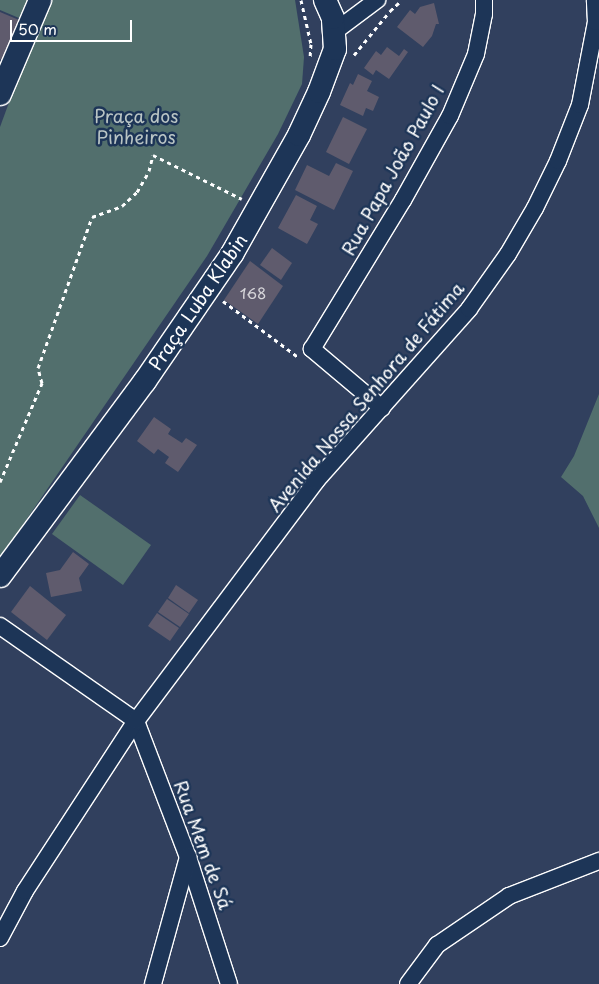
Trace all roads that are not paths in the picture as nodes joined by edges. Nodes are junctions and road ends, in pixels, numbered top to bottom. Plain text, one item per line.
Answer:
1 (40, 0) edge
2 (326, 0) edge
3 (377, 0) edge
4 (484, 0) edge
5 (595, 0) edge
6 (598, 22) edge
7 (334, 32) junction
8 (0, 94) edge
9 (382, 408) junction
10 (0, 576) edge
11 (0, 626) edge
12 (136, 721) junction
13 (188, 857) junction
14 (599, 860) edge
15 (0, 938) edge
16 (153, 984) edge
17 (229, 984) edge
18 (408, 984) edge

1 - 8 main road
2 - 7 main road, Praça Luba Klabin
3 - 7 street
4 - 9 street, Rua Papa João Paulo I
5 - 6 street, Avenida Nossa Senhora de Fátima
6 - 9 street, Avenida Nossa Senhora de Fátima
7 - 10 main road, Praça Luba Klabin
9 - 12 street, Avenida Nossa Senhora de Fátima
11 - 12 street
12 - 13 street, Rua Mem de Sá
12 - 15 street, Avenida Nossa Senhora de Fátima
13 - 16 street
13 - 17 street, Rua Mem de Sá
14 - 18 street

